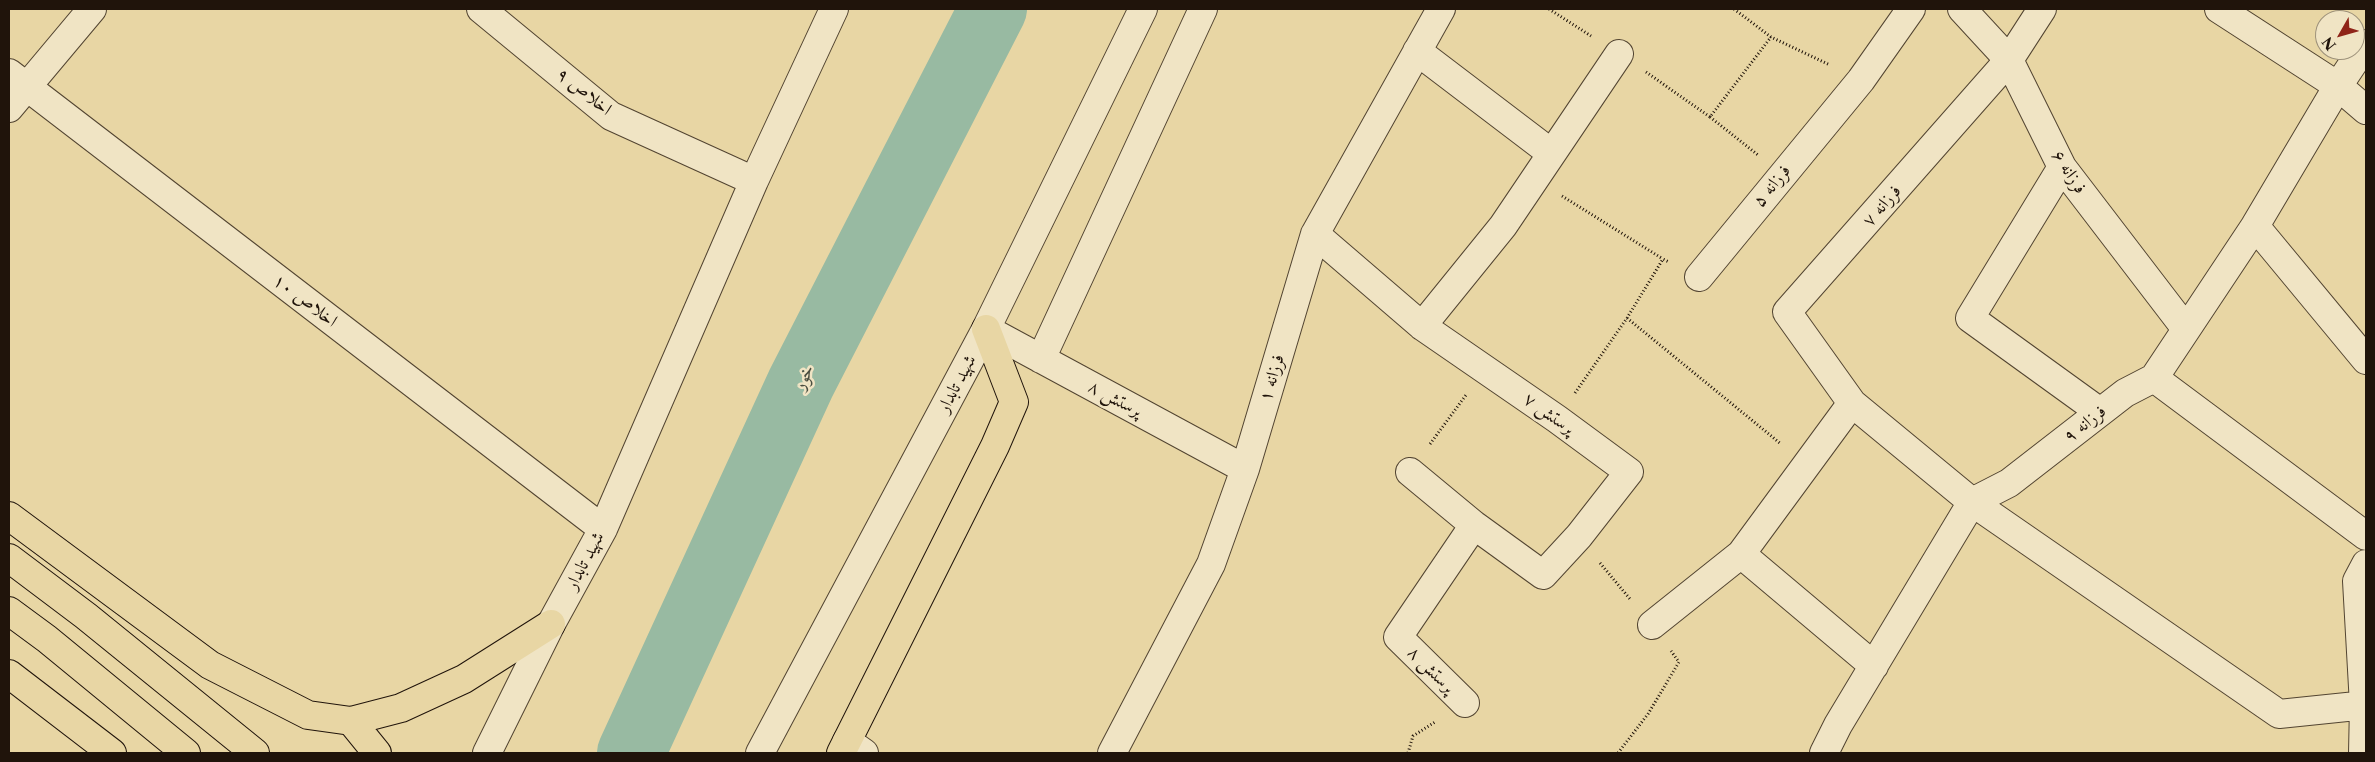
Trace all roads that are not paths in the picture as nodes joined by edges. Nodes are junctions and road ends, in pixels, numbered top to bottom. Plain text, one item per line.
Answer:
1 (92, 9) edge
2 (481, 9) edge
3 (834, 9) edge
4 (1143, 9) edge
5 (1203, 9) edge
6 (1441, 9) edge
7 (1911, 9) edge
8 (1962, 9) edge
9 (2042, 9) edge
10 (2219, 9) edge
11 (2366, 44) edge
12 (1417, 51) junction
13 (1619, 54) road end
14 (2009, 60) junction
15 (18, 80) edge
16 (2338, 86) junction
17 (9, 108) edge
18 (2366, 110) edge
19 (1551, 153) junction
20 (2062, 166) junction
21 (754, 181) junction
22 (2255, 226) junction
23 (1315, 234) junction
24 (1699, 277) road end
25 (1422, 326) junction
26 (986, 329) junction
27 (2186, 329) junction
28 (1041, 359) junction
29 (2366, 360) edge
30 (2154, 378) junction
31 (1852, 403) junction
32 (2100, 412) junction
33 (1245, 469) junction
34 (1410, 472) road end
35 (1972, 502) junction
36 (9, 516) edge
37 (1474, 524) junction
38 (603, 528) junction
39 (2366, 536) edge
40 (1741, 554) junction
41 (9, 558) edge
42 (2366, 564) edge
43 (9, 611) edge
44 (551, 624) junction
45 (1652, 625) road end
46 (1874, 666) junction
47 (9, 674) edge
48 (1465, 703) road end
49 (2365, 705) edge
50 (351, 721) junction
51 (851, 749) edge
52 (112, 753) edge
53 (186, 753) edge
54 (255, 753) edge
55 (376, 753) edge
56 (487, 753) edge
57 (760, 753) edge
58 (1112, 753) edge
59 (1824, 753) edge
60 (2363, 753) edge

1 - 15 street
2 - 21 street, اخلاص ۹
3 - 21 street, شهید تابدار
4 - 26 street, شهید تابدار
5 - 28 street
6 - 12 street, فرزانه ۱
7 - 24 street, فرزانه ۵
8 - 14 street, فرزانه ۶
9 - 14 street, فرزانه ۷
10 - 16 street
11 - 16 street, فرزانه ۹
12 - 19 street
12 - 23 street, فرزانه ۱
13 - 19 street
14 - 20 street, فرزانه ۶
14 - 31 street, فرزانه ۷
15 - 17 street
15 - 38 street, اخلاص ۱۰
16 - 18 street
16 - 22 street, فرزانه ۹
19 - 25 street
20 - 27 street, فرزانه ۶
20 - 32 street
21 - 38 street, شهید تابدار
22 - 27 street, فرزانه ۹
22 - 29 street
23 - 25 street, پرستش ۷
23 - 33 street, فرزانه ۱
25 - 37 street, پرستش ۷
26 - 28 street, پرستش ۸
26 - 51 main road
26 - 57 street, شهید تابدار
27 - 30 street, فرزانه ۹
28 - 33 street, پرستش ۸
30 - 32 street, فرزانه ۹
30 - 39 street
31 - 35 street
31 - 40 street
32 - 35 street, فرزانه ۹
33 - 58 street, فرزانه ۱
34 - 37 street
35 - 46 street
35 - 49 street
36 - 50 main road
37 - 48 street, پرستش ۸
38 - 44 street, شهید تابدار
40 - 45 street
40 - 46 street
41 - 54 main road
42 - 49 street
43 - 53 main road
44 - 50 main road
44 - 56 street, شهید تابدار
46 - 59 street
47 - 52 main road
49 - 60 street
50 - 55 main road

